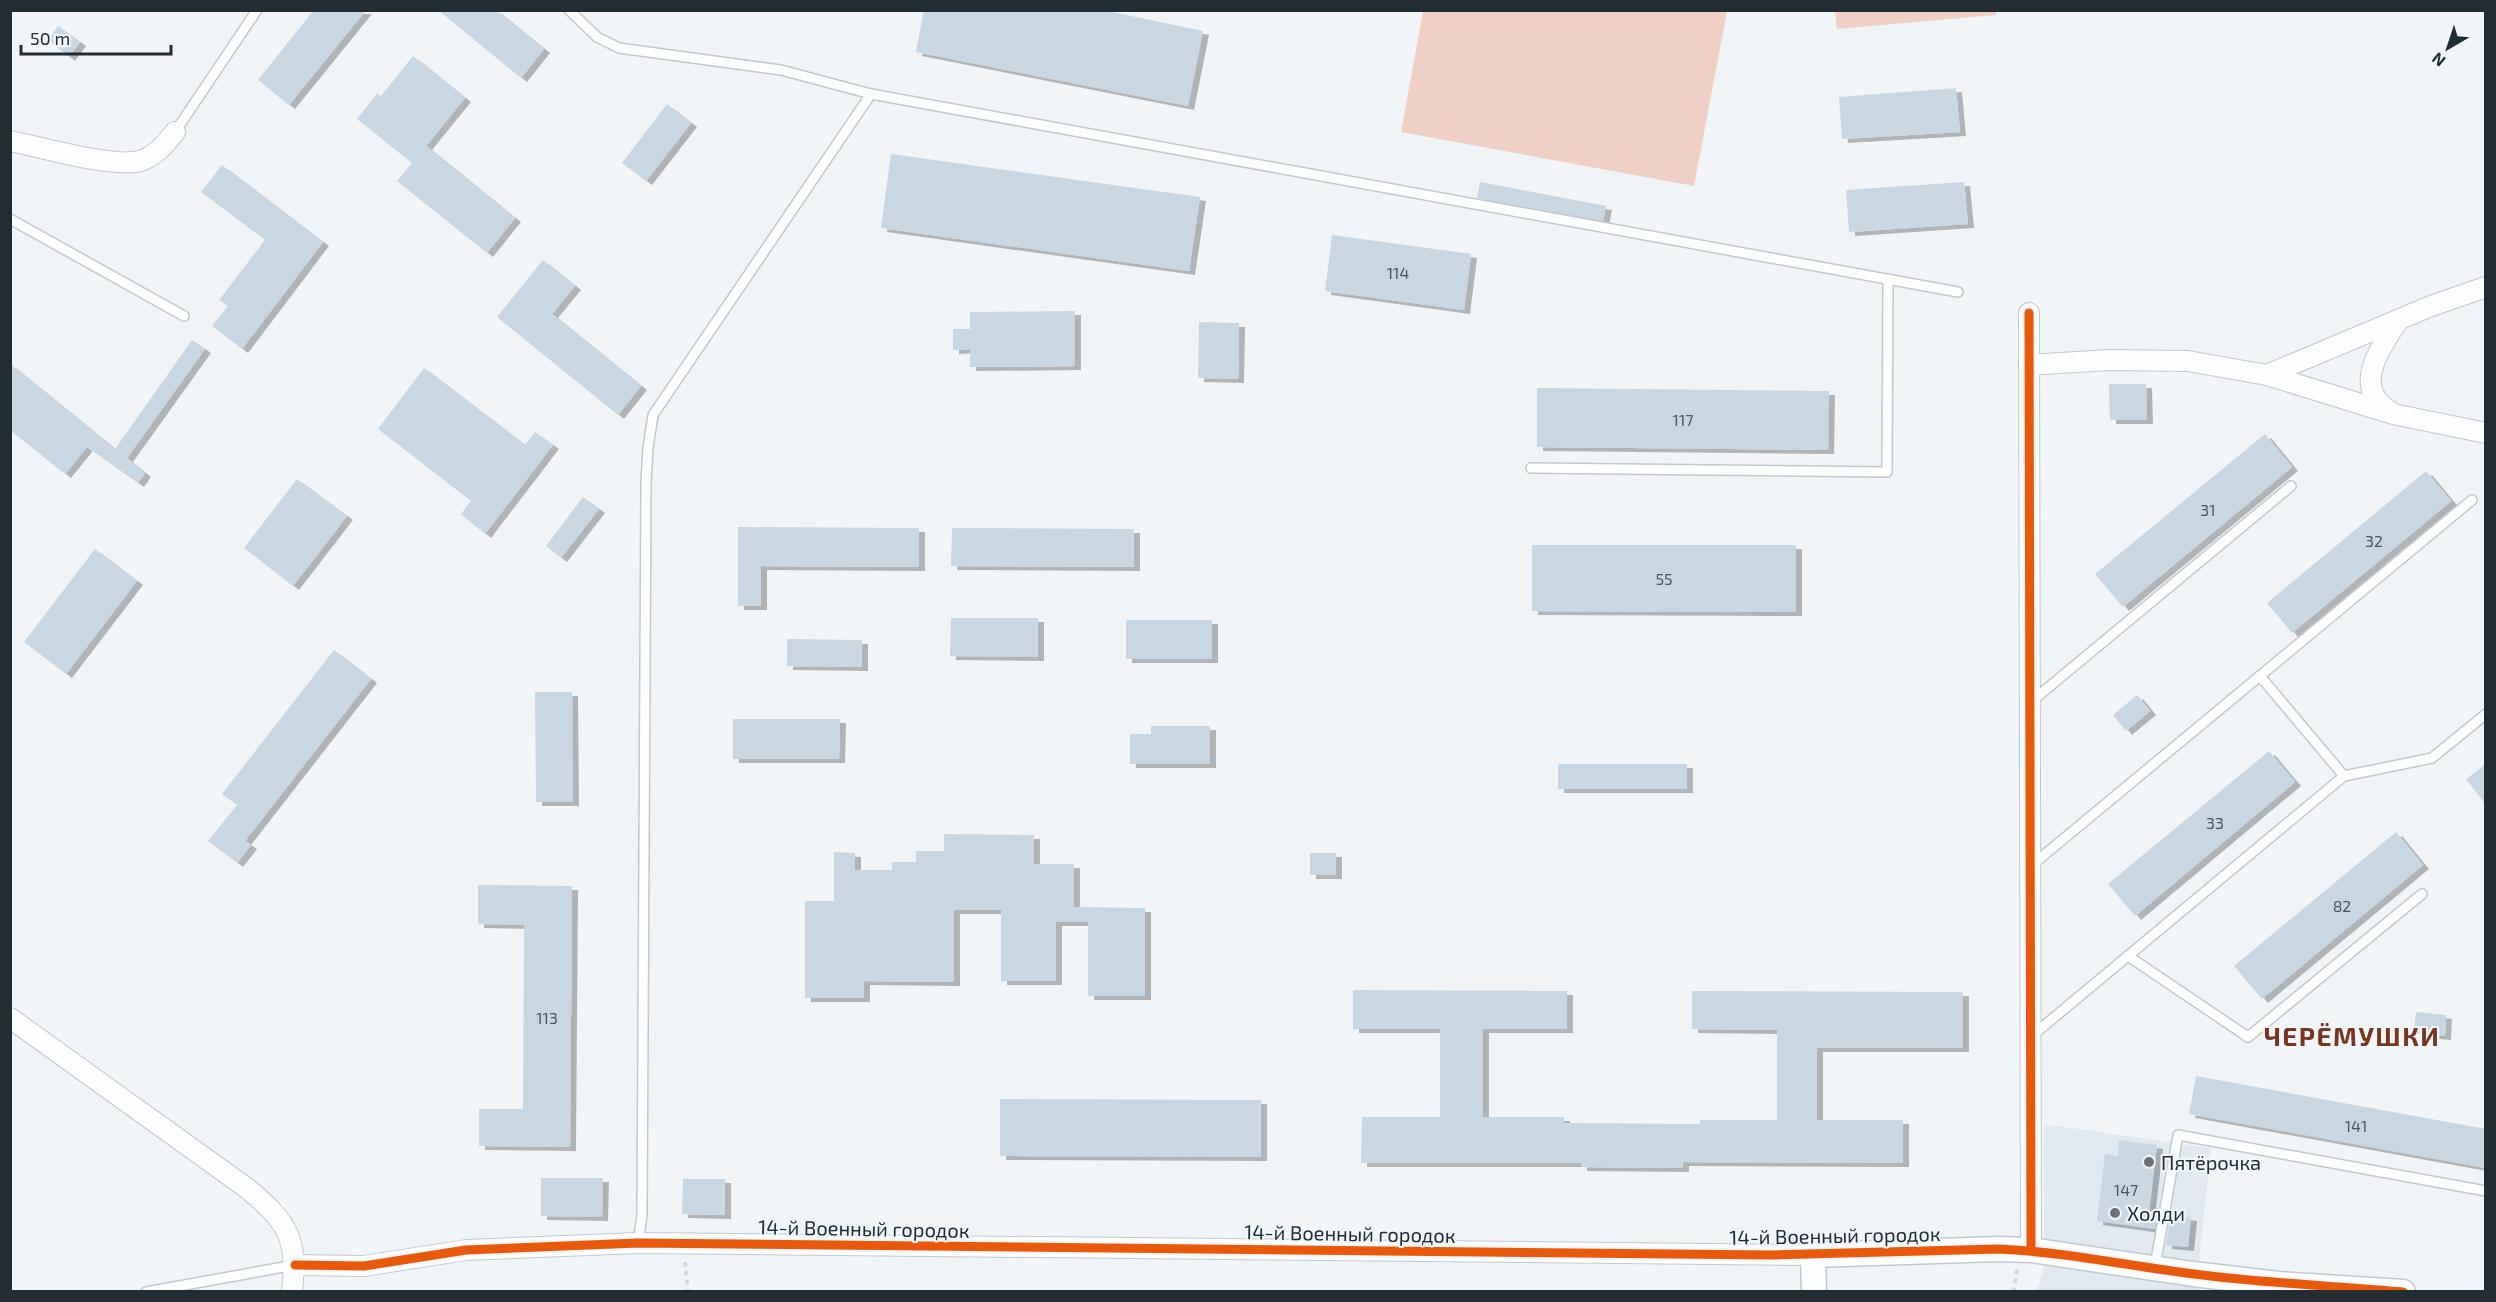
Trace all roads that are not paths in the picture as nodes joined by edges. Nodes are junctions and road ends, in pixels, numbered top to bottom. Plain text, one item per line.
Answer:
1 (257, 10) edge
2 (569, 10) edge
3 (871, 94) junction
4 (176, 132) joint
5 (10, 141) edge
6 (10, 219) edge
7 (1888, 279) junction
8 (2486, 287) edge
9 (1958, 292) dead end
10 (2029, 313) dead end
11 (184, 316) dead end
12 (2397, 322) junction
13 (2029, 365) junction
14 (2267, 375) junction
15 (2393, 414) junction
16 (2486, 434) edge
17 (1531, 468) dead end
18 (2291, 486) dead end
19 (2472, 500) dead end
20 (2260, 676) junction
21 (2030, 702) junction
22 (2486, 714) edge
23 (2344, 776) junction
24 (2030, 866) junction
25 (2422, 894) dead end
26 (2128, 956) junction
27 (10, 1018) edge
28 (2031, 1036) junction
29 (2486, 1191) edge
30 (638, 1243) junction
31 (2031, 1250) junction
32 (1813, 1255) junction
33 (295, 1265) junction
34 (2154, 1268) junction
35 (146, 1292) edge
36 (292, 1292) edge
37 (1814, 1292) edge
38 (2403, 1292) edge

1 - 4 lane
2 - 3 lane
3 - 7 lane
3 - 30 lane
4 - 5 street
6 - 11 lane
7 - 9 lane
7 - 17 lane
8 - 12 street
10 - 13 street
12 - 14 street
12 - 15 street
13 - 14 street
13 - 21 street
14 - 15 street
15 - 16 street
18 - 21 lane
19 - 20 lane
20 - 23 lane
20 - 24 lane
21 - 24 street
22 - 23 lane
23 - 26 lane
24 - 28 street
25 - 26 lane
26 - 28 lane
27 - 33 street
28 - 31 street
29 - 34 lane
30 - 32 street, 14-й Военный городок
30 - 33 street, 14-й Военный городок
31 - 32 street, 14-й Военный городок
31 - 34 street, 14-й Военный городок
32 - 37 street
33 - 35 lane
33 - 36 street
34 - 38 street, 14-й Военный городок

